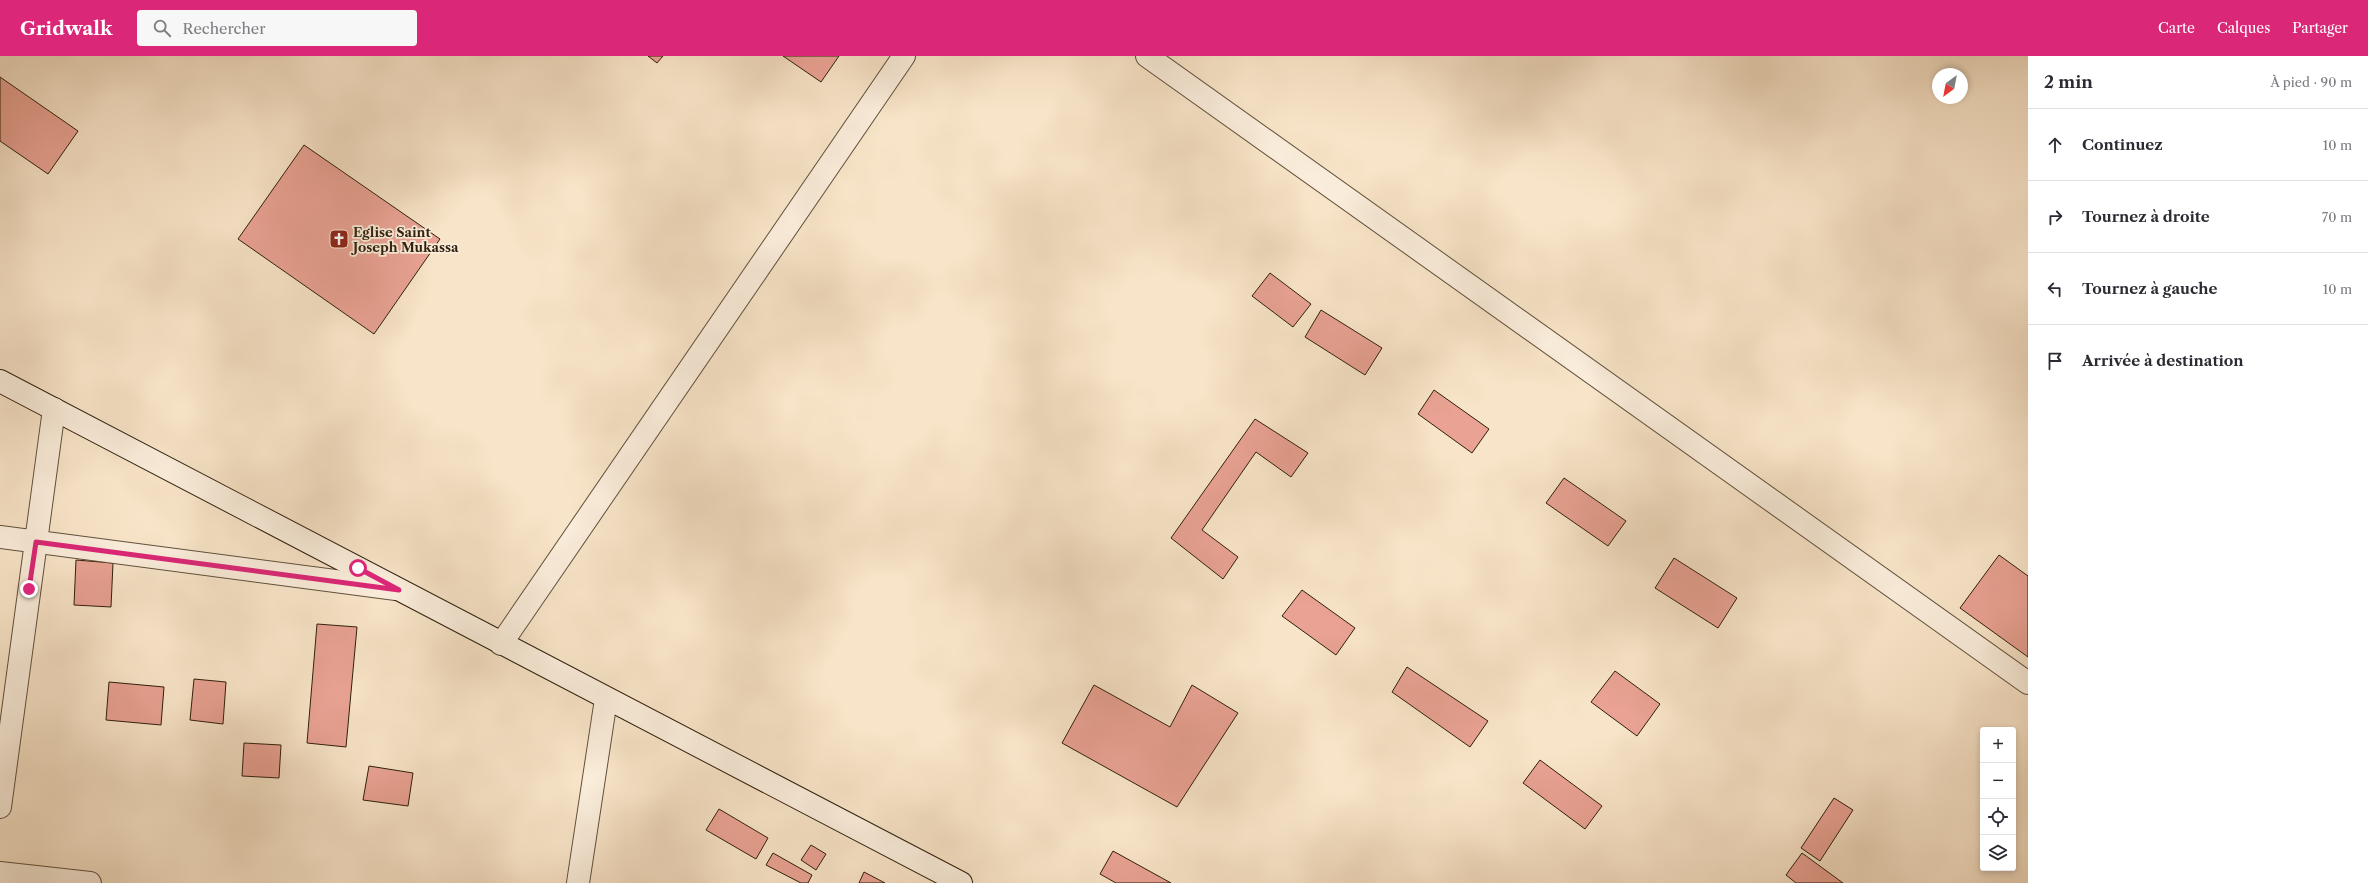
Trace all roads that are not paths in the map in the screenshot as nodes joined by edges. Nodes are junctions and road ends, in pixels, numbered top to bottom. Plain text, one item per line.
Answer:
1 (904, 56) edge
2 (1147, 56) edge
3 (0, 381) edge
4 (54, 409) junction
5 (0, 537) edge
6 (36, 542) junction
7 (399, 590) junction
8 (501, 644) junction
9 (2028, 683) edge
10 (606, 699) junction
11 (0, 807) edge
12 (0, 873) edge
13 (90, 883) edge
14 (578, 883) edge
15 (961, 883) edge

1 - 8 street
2 - 9 street
3 - 4 street
4 - 6 street
4 - 7 street
5 - 6 street
6 - 7 street
6 - 11 street
7 - 8 street
8 - 10 street
10 - 14 street
10 - 15 street
12 - 13 street

